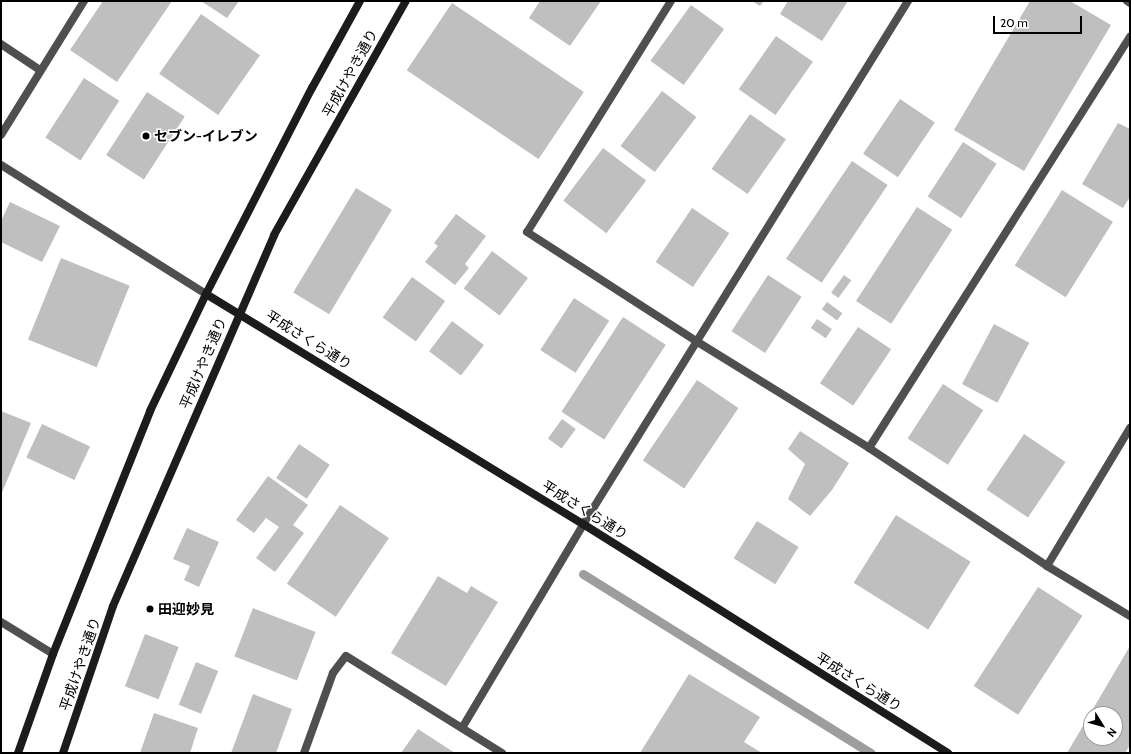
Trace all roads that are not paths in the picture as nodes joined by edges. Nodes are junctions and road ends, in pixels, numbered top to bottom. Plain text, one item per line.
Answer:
1 (84, 1) edge
2 (360, 1) edge
3 (406, 1) edge
4 (671, 1) edge
5 (908, 1) edge
6 (1130, 37) edge
7 (1, 44) edge
8 (40, 70) junction
9 (1, 135) edge
10 (1, 165) edge
11 (206, 294) junction
12 (239, 313) junction
13 (696, 341) junction
14 (1130, 428) edge
15 (869, 448) junction
16 (583, 524) junction
17 (1046, 566) junction
18 (1130, 616) edge
19 (1, 622) edge
20 (53, 654) junction
21 (462, 728) junction
22 (18, 753) edge
23 (63, 753) edge
24 (304, 753) edge
25 (502, 753) edge
26 (948, 753) edge

1 - 8 street
2 - 11 street, 平成けやき通り
3 - 12 street, 平成けやき通り
4 - 13 street
5 - 13 street
6 - 15 street
7 - 8 street
8 - 9 street
10 - 11 street
11 - 12 street, 平成さくら通り
11 - 20 street, 平成けやき通り
12 - 16 street, 平成さくら通り
12 - 23 street, 平成けやき通り
13 - 15 street
13 - 16 street
14 - 17 street
15 - 17 street
16 - 21 street
16 - 26 street, 平成さくら通り
17 - 18 street
19 - 20 street
20 - 22 street, 平成けやき通り
21 - 24 street
21 - 25 street

